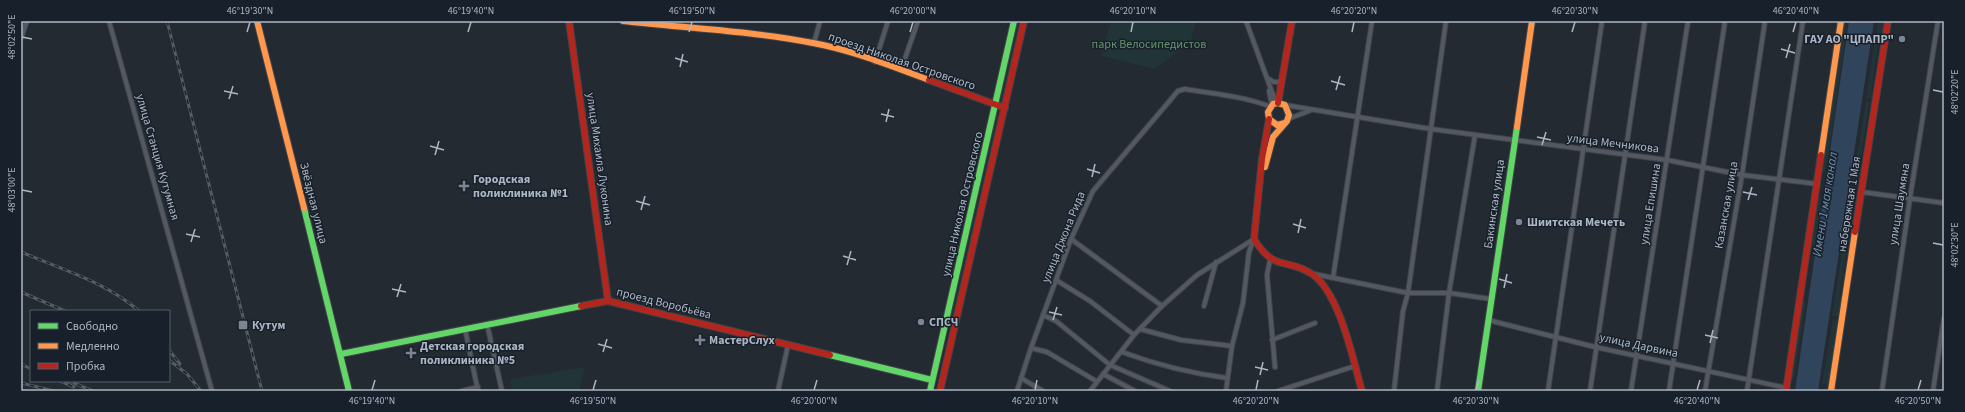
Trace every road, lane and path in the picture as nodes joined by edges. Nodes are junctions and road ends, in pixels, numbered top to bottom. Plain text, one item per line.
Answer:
1 (27, 21) edge
2 (109, 21) edge
3 (257, 21) edge
4 (569, 21) edge
5 (623, 21) edge
6 (820, 21) edge
7 (888, 21) edge
8 (918, 21) edge
9 (1014, 21) edge
10 (1024, 21) edge
11 (1246, 21) edge
12 (1292, 21) edge
13 (1372, 21) edge
14 (1446, 21) edge
15 (1532, 21) edge
16 (1602, 21) edge
17 (1645, 21) edge
18 (1688, 21) edge
19 (1725, 21) edge
20 (1765, 21) edge
21 (1803, 21) edge
22 (1841, 21) edge
23 (1888, 21) edge
24 (1938, 21) edge
25 (21, 38) edge
26 (814, 43) junction
27 (875, 62) junction
28 (901, 70) junction
29 (1266, 78) junction
30 (1282, 82) junction
31 (996, 105) junction
32 (1274, 105) junction
33 (1285, 105) junction
34 (1005, 108) junction
35 (1311, 110) junction
36 (1269, 118) junction
37 (1356, 118) junction
38 (1286, 121) junction
39 (1431, 129) junction
40 (1475, 135) junction
41 (1515, 140) junction
42 (1584, 150) junction
43 (1624, 155) junction
44 (1667, 160) junction
45 (1703, 167) junction
46 (1742, 175) junction
47 (1261, 178) junction
48 (1780, 180) junction
49 (1818, 184) junction
50 (1862, 192) junction
51 (1910, 198) junction
52 (1944, 203) edge
53 (1071, 239) junction
54 (1254, 239) junction
55 (1270, 260) junction
56 (1216, 262) junction
57 (1312, 274) junction
58 (1333, 278) junction
59 (1056, 280) junction
60 (1450, 292) junction
61 (1408, 293) junction
62 (1491, 299) junction
63 (608, 301) junction
64 (1162, 306) junction
65 (1204, 306) dead end
66 (1043, 315) junction
67 (1944, 318) edge
68 (1488, 320) junction
69 (1315, 323) dead end
70 (487, 324) junction
71 (465, 329) junction
72 (1140, 329) junction
73 (1134, 335) junction
74 (943, 337) junction
75 (1556, 337) junction
76 (952, 340) junction
77 (1272, 340) junction
78 (788, 345) junction
79 (1232, 346) junction
80 (1596, 347) junction
81 (1031, 348) junction
82 (1122, 352) junction
83 (341, 354) junction
84 (1636, 356) junction
85 (1673, 363) junction
86 (1110, 365) junction
87 (1355, 366) junction
88 (1275, 367) dead end
89 (1708, 371) junction
90 (1103, 374) junction
91 (1021, 378) junction
92 (1227, 378) junction
93 (932, 380) junction
94 (1748, 380) junction
95 (1096, 381) junction
96 (942, 382) junction
97 (478, 389) edge
98 (1786, 390) edge
99 (212, 391) edge
100 (349, 391) edge
101 (462, 391) edge
102 (502, 391) edge
103 (778, 391) edge
104 (930, 391) edge
105 (940, 391) edge
106 (1017, 391) edge
107 (1043, 391) edge
108 (1090, 391) edge
109 (1135, 391) edge
110 (1170, 391) edge
111 (1226, 391) edge
112 (1278, 391) edge
113 (1362, 391) edge
114 (1394, 391) edge
115 (1437, 391) edge
116 (1478, 391) edge
117 (1548, 391) edge
118 (1590, 391) edge
119 (1631, 391) edge
120 (1669, 391) edge
121 (1705, 391) edge
122 (1747, 391) edge
123 (1830, 391) edge
124 (1882, 391) edge
125 (1933, 391) edge

1 - 25 street
2 - 99 street, улица Станция Кутумная
3 - 83 main road, Звёздная улица
4 - 63 main road, улица Михаила Луконина
5 - 26 main road, проезд Николая Островского
6 - 26 street
7 - 27 street
8 - 28 street
9 - 31 main road, улица Николая Островского
10 - 34 main road, улица Николая Островского
11 - 29 street
12 - 30 main road
13 - 37 street
14 - 39 street
15 - 41 main road, Бакинская улица
16 - 42 street
17 - 43 street
18 - 44 street, улица Епишина
19 - 45 street
20 - 46 street, Казанская улица
21 - 48 street
22 - 49 main road
23 - 50 main road, набережная 1 Мая
24 - 51 street, улица Шаумяна
26 - 27 main road, проезд Николая Островского
27 - 28 main road, проезд Николая Островского
28 - 31 main road, проезд Николая Островского
29 - 30 street
29 - 32 street
30 - 32 main road
31 - 34 main road, проезд Николая Островского
31 - 74 main road, улица Николая Островского
32 - 33 main road
32 - 36 main road
32 - 53 street, улица Джона Рида
33 - 35 street, улица Мечникова
33 - 38 main road
34 - 76 main road, улица Николая Островского
35 - 37 street, улица Мечникова
35 - 38 street
36 - 38 main road
36 - 47 main road
37 - 39 street, улица Мечникова
37 - 58 street
38 - 47 main road
39 - 40 street, улица Мечникова
39 - 61 street
40 - 41 street, улица Мечникова
40 - 60 street
41 - 42 street, улица Мечникова
41 - 62 main road, Бакинская улица
42 - 43 street, улица Мечникова
42 - 75 street
43 - 44 street, улица Мечникова
43 - 80 street
44 - 45 street, улица Мечникова
44 - 84 street, улица Епишина
45 - 46 street, улица Мечникова
45 - 85 street
46 - 48 street, улица Мечникова
46 - 89 street, Казанская улица
47 - 54 main road
48 - 49 street, улица Мечникова
48 - 94 street
49 - 98 main road
50 - 51 street
50 - 123 main road, набережная 1 Мая
51 - 52 street
51 - 124 street, улица Шаумяна
53 - 59 street, улица Джона Рида
53 - 64 street
54 - 55 main road
54 - 56 street
54 - 79 street
55 - 57 main road
55 - 77 street
56 - 64 street
56 - 65 street
57 - 58 street
57 - 87 main road
58 - 61 street
59 - 66 street, улица Джона Рида
59 - 73 street
60 - 61 street
60 - 62 street
60 - 115 street
61 - 114 street
62 - 68 main road, Бакинская улица
63 - 70 main road, проезд Воробьёва
63 - 78 main road, проезд Воробьёва
64 - 72 street
66 - 81 street, улица Джона Рида
66 - 86 street
67 - 125 street
68 - 75 street, улица Дарвина
68 - 116 main road, Бакинская улица
69 - 77 street
70 - 71 main road, проезд Воробьёва
70 - 102 street
71 - 83 main road, проезд Воробьёва
71 - 97 street
72 - 73 street
72 - 79 street
73 - 82 street
74 - 76 main road
74 - 93 main road, улица Николая Островского
75 - 80 street, улица Дарвина
75 - 117 street
76 - 96 main road, улица Николая Островского
77 - 88 street
78 - 93 main road, проезд Воробьёва
78 - 103 street
79 - 92 street
80 - 84 street, улица Дарвина
80 - 118 street
81 - 91 street, улица Джона Рида
81 - 95 street
82 - 86 street
82 - 92 street
83 - 100 main road, Звёздная улица
84 - 85 street, улица Дарвина
84 - 119 street, улица Епишина
85 - 89 street, улица Дарвина
85 - 120 street
86 - 90 street
86 - 110 street
87 - 112 street
87 - 113 main road
89 - 94 street, улица Дарвина
89 - 121 street, Казанская улица
90 - 95 street
90 - 109 street
91 - 106 street, улица Джона Рида
91 - 107 street
92 - 111 street
93 - 96 main road, проезд Воробьёва
93 - 104 main road, улица Николая Островского
94 - 98 street, улица Дарвина
94 - 122 street
95 - 108 street
96 - 105 main road, улица Николая Островского
97 - 101 street

